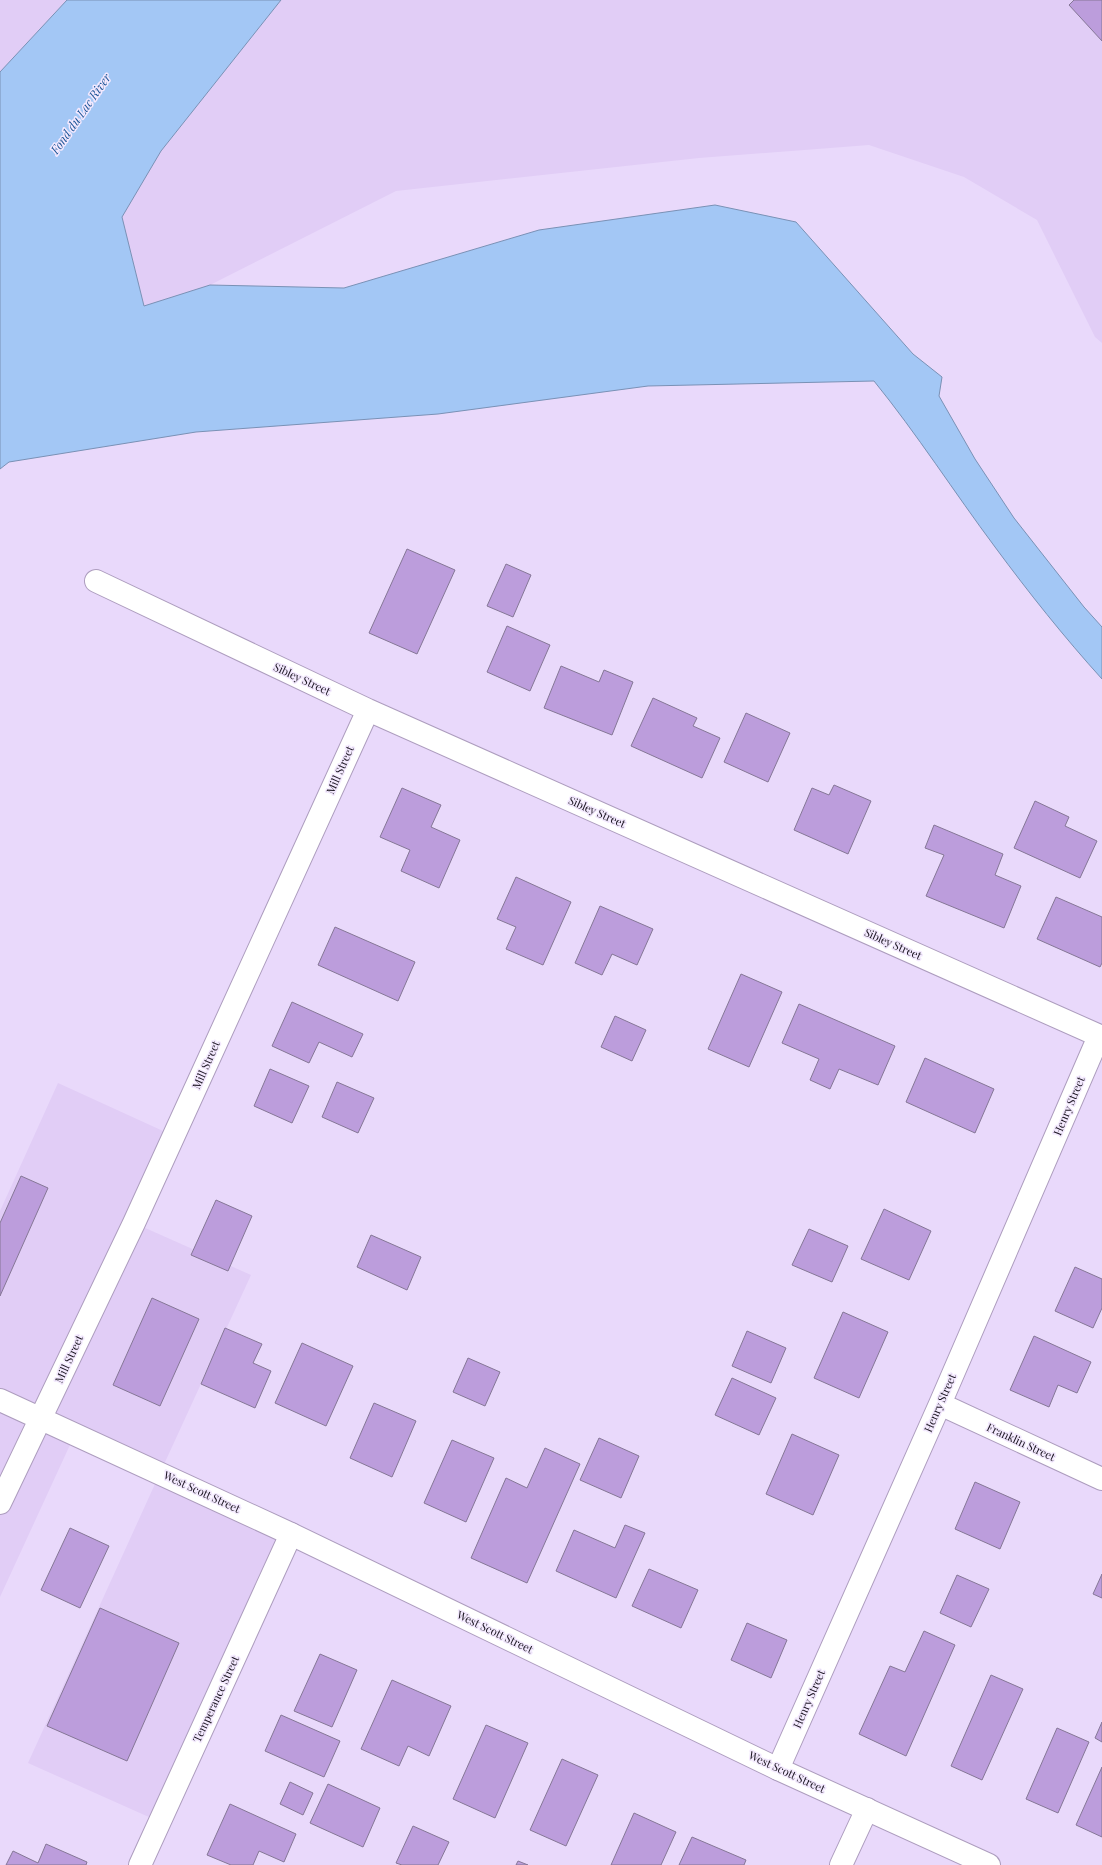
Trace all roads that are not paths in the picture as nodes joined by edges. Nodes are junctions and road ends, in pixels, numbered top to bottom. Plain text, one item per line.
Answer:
1 (96, 581) dead end
2 (368, 710) junction
3 (1101, 1037) edge
4 (0, 1400) edge
5 (940, 1404) junction
6 (41, 1420) junction
7 (1102, 1479) edge
8 (0, 1503) edge
9 (291, 1534) junction
10 (778, 1769) junction
11 (867, 1809) junction
12 (140, 1865) edge
13 (841, 1865) edge
14 (989, 1865) edge

1 - 2 street, Sibley Street
2 - 3 street, Sibley Street
2 - 6 street, Mill Street
3 - 5 street, Henry Street
4 - 6 street, West Scott Street
5 - 7 street, Franklin Street
5 - 10 street, Henry Street
6 - 8 street, Mill Street
6 - 9 street, West Scott Street
9 - 10 street, West Scott Street
9 - 12 street, Temperance Street
10 - 11 street, West Scott Street
11 - 13 street
11 - 14 street, West Scott Street

